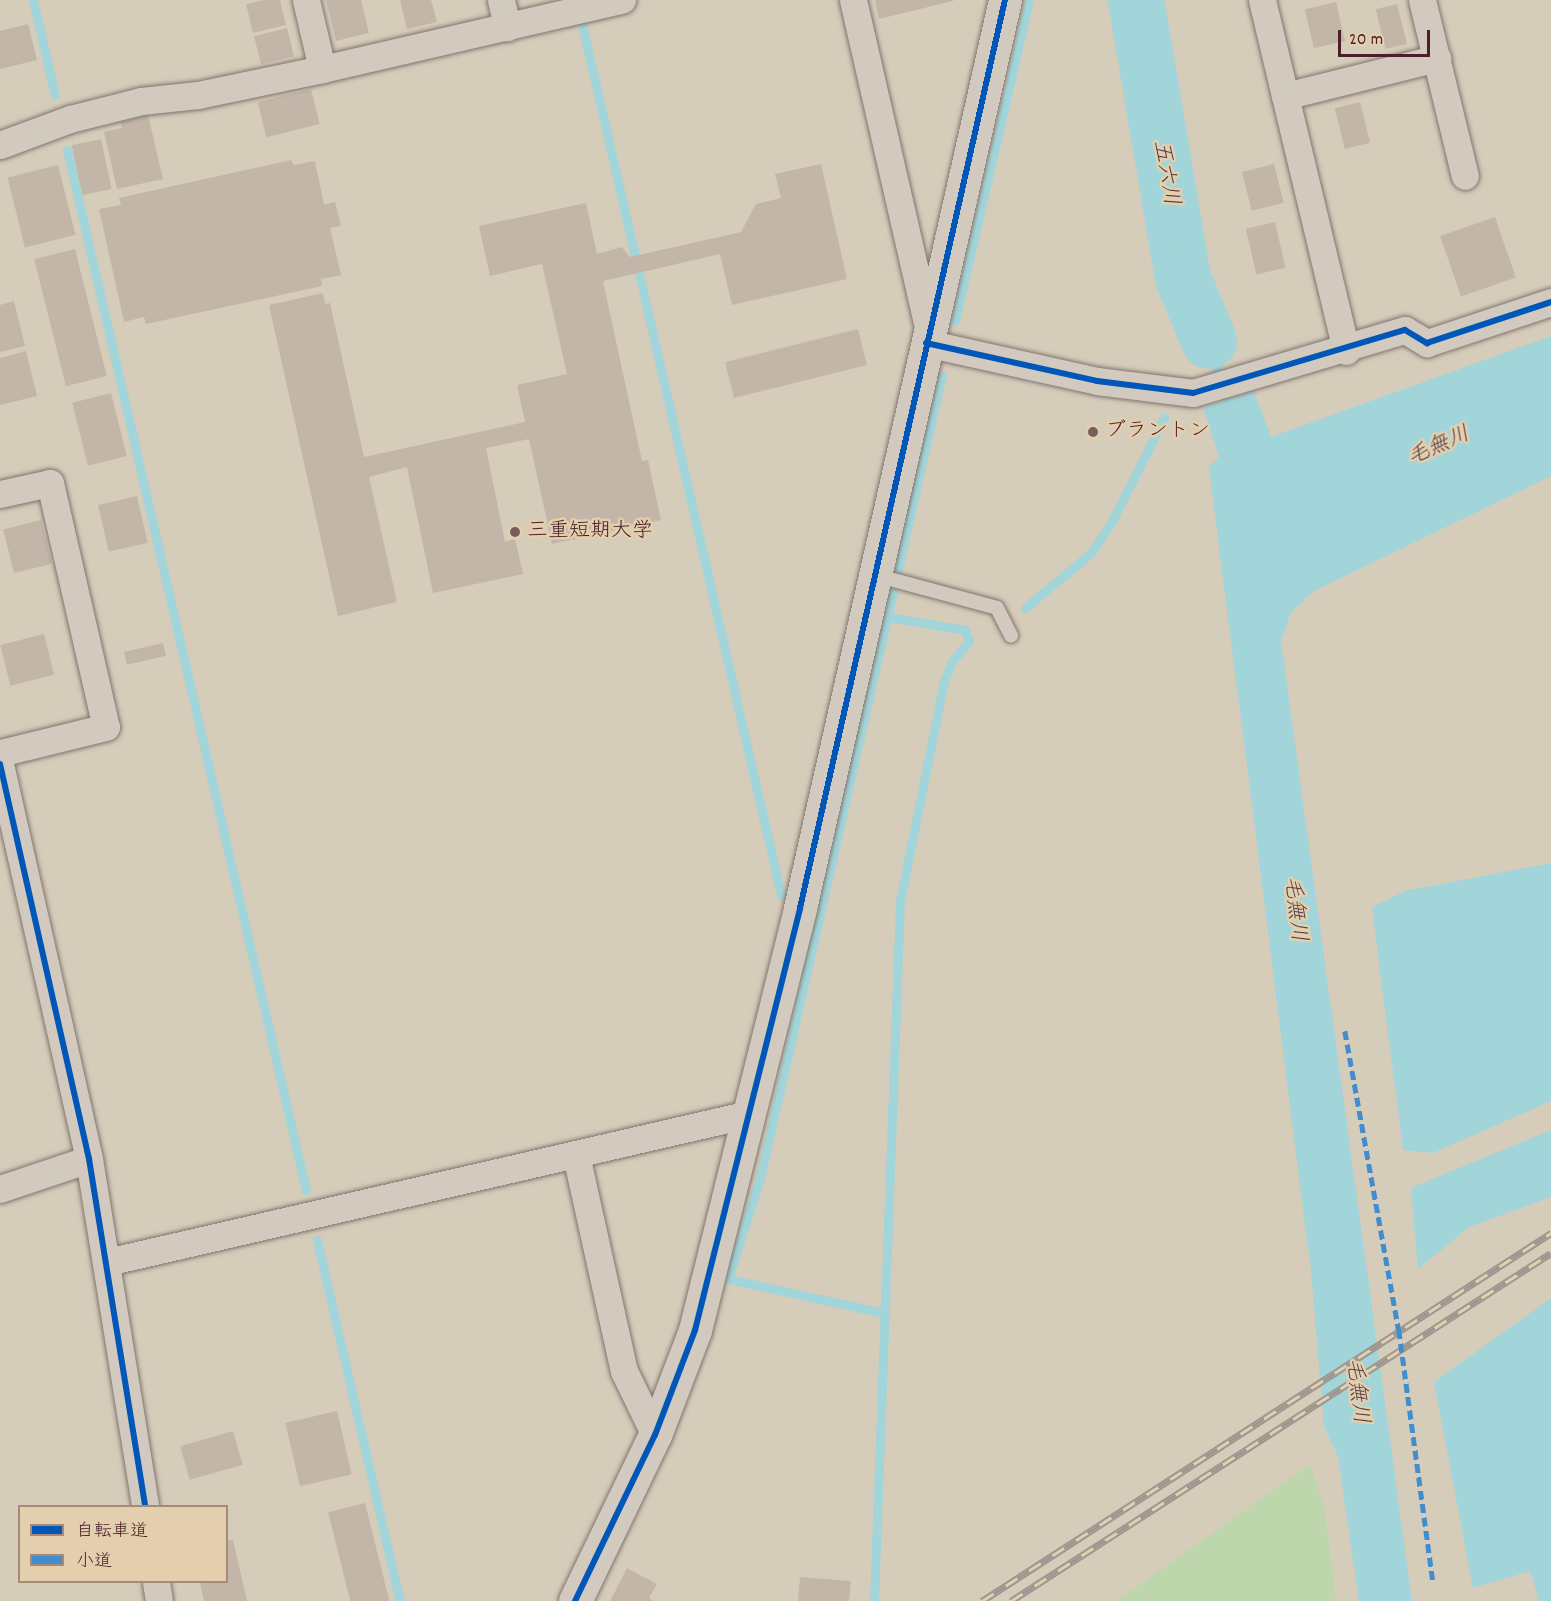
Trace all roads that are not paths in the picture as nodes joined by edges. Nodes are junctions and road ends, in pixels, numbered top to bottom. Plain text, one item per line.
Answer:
1 (306, 0) edge
2 (501, 0) edge
3 (622, 0) edge
4 (853, 0) edge
5 (1005, 0) edge
6 (1262, 0) edge
7 (1422, 0) edge
8 (507, 27) junction
9 (1437, 58) junction
10 (322, 69) junction
11 (1285, 96) junction
12 (0, 145) edge
13 (1465, 176) dead end
14 (1551, 302) edge
15 (928, 337) junction
16 (1346, 351) junction
17 (0, 494) edge
18 (879, 576) junction
19 (1011, 636) dead end
20 (0, 753) edge
21 (0, 764) edge
22 (749, 1114) junction
23 (576, 1155) junction
24 (89, 1159) junction
25 (0, 1189) edge
26 (107, 1262) junction
27 (655, 1435) junction
28 (145, 1505) edge
29 (156, 1583) edge
30 (159, 1601) edge
31 (575, 1601) edge

1 - 10 street
2 - 8 street
3 - 8 street
4 - 15 street
5 - 15 street
6 - 11 street
7 - 9 street
8 - 10 street
9 - 11 street
9 - 13 street
10 - 12 street
11 - 16 street
14 - 16 street
15 - 16 street
15 - 18 street
17 - 20 street
18 - 19 lane
18 - 22 street
21 - 24 street
22 - 23 street
22 - 27 street
23 - 26 street
23 - 27 street
24 - 25 street
24 - 26 street
26 - 28 street
27 - 31 street
29 - 30 street

